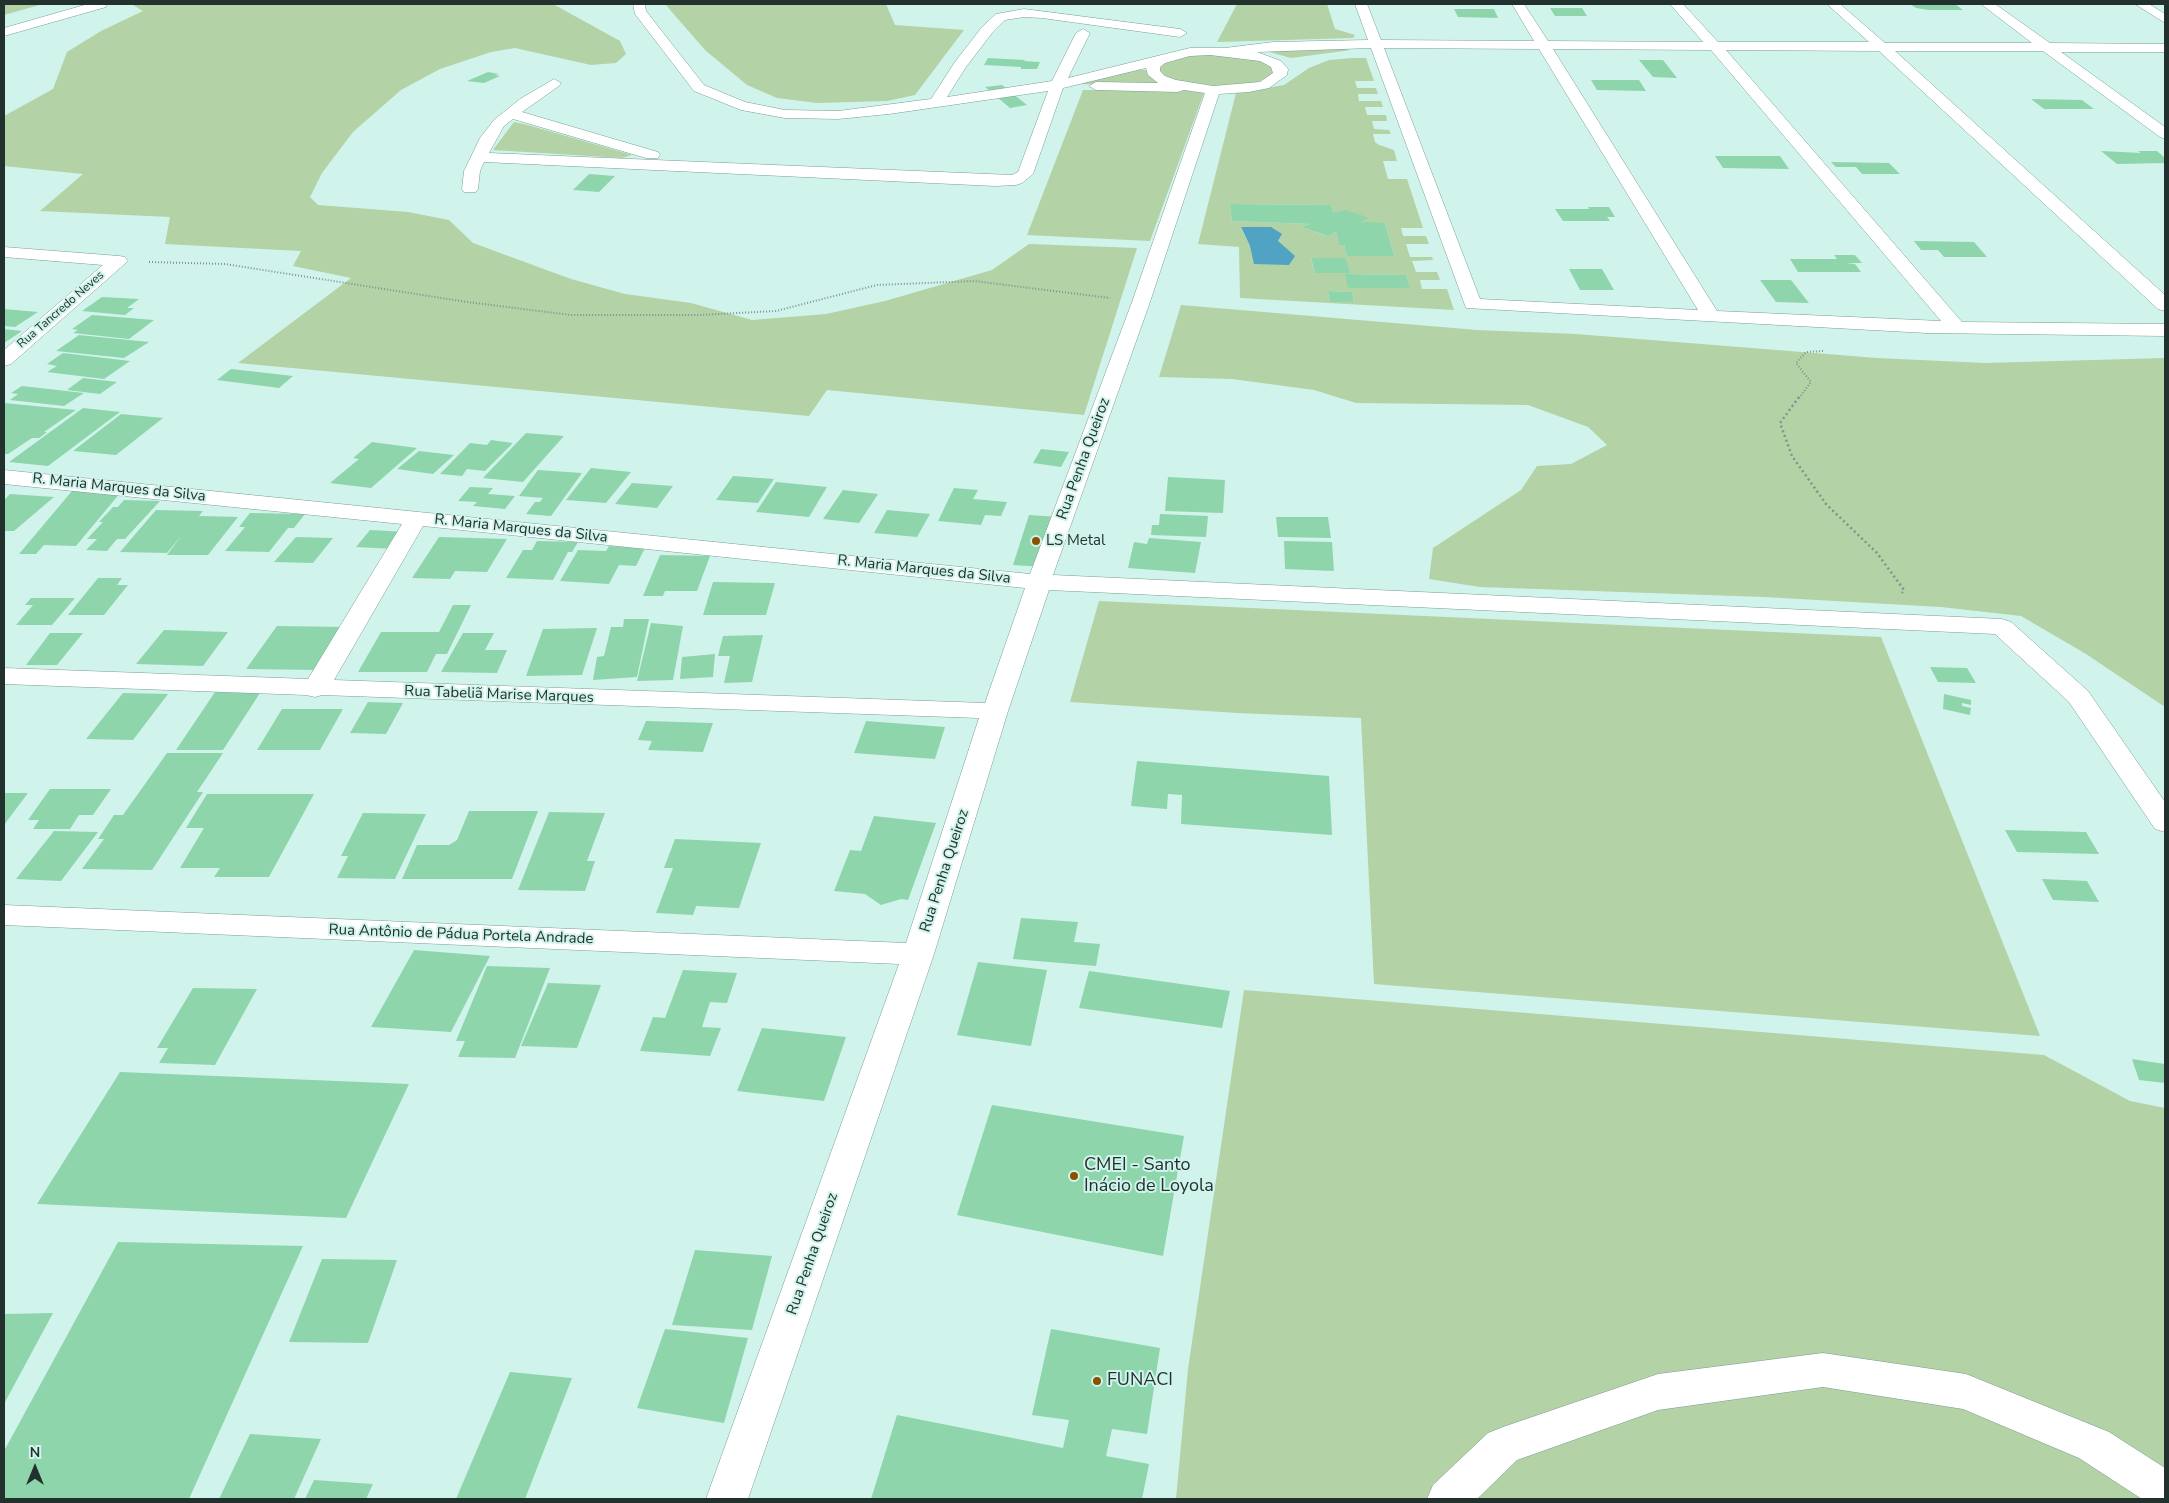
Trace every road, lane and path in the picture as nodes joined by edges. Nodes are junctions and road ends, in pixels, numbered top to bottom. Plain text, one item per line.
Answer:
1 (69, 4) edge
2 (101, 4) edge
3 (624, 4) edge
4 (1361, 4) edge
5 (1518, 4) edge
6 (1676, 4) edge
7 (1833, 4) edge
8 (1987, 4) edge
9 (2141, 4) edge
10 (640, 7) edge
11 (2165, 19) edge
12 (4, 22) edge
13 (4, 32) edge
14 (1083, 33) dead end
15 (1180, 33) dead end
16 (2047, 47) junction
17 (2165, 48) edge
18 (1378, 50) junction
19 (1548, 50) junction
20 (1230, 51) junction
21 (1719, 51) junction
22 (1887, 51) junction
23 (2059, 56) junction
24 (2165, 57) edge
25 (1312, 59) dead end
26 (1160, 60) junction
27 (1294, 61) dead end
28 (1276, 64) junction
29 (554, 83) dead end
30 (1056, 85) junction
31 (1191, 88) junction
32 (1212, 90) junction
33 (936, 103) junction
34 (510, 113) junction
35 (2165, 134) edge
36 (478, 157) junction
37 (671, 166) junction
38 (470, 189) dead end
39 (4, 252) edge
40 (119, 261) junction
41 (1141, 302) junction
42 (2165, 305) edge
43 (1711, 316) junction
44 (1957, 328) junction
45 (2165, 330) edge
46 (1830, 351) dead end
47 (4, 360) edge
48 (4, 477) edge
49 (417, 518) junction
50 (1039, 582) junction
51 (1885, 621) junction
52 (4, 676) edge
53 (315, 689) junction
54 (995, 711) junction
55 (2165, 823) edge
56 (4, 915) edge
57 (918, 954) junction
58 (2165, 1492) edge
59 (727, 1499) edge
60 (1448, 1499) edge

1 - 12 street
2 - 13 street
3 - 10 street
4 - 18 street
5 - 19 street
6 - 21 street
7 - 22 street
8 - 16 street
9 - 11 street
10 - 33 street
14 - 30 street
15 - 33 street
16 - 17 street
16 - 22 street
16 - 23 street
18 - 19 street
18 - 20 street
18 - 25 street
18 - 43 street
19 - 21 street
19 - 43 street
20 - 26 street
20 - 28 street
21 - 22 street
21 - 44 street
22 - 23 street
22 - 42 street
23 - 24 street
23 - 35 street
26 - 30 street
26 - 31 street
27 - 28 street
28 - 32 street
29 - 34 street
30 - 31 street
30 - 33 street
30 - 37 street
31 - 32 street
32 - 41 street, Rua Penha Queiroz
34 - 36 street
34 - 37 street
36 - 37 street
36 - 38 street
39 - 40 street
40 - 41 path
40 - 47 street, Rua Tancredo Neves
41 - 50 street, Rua Penha Queiroz
43 - 44 street
44 - 45 street
46 - 51 path
48 - 49 street, R. Maria Marques da Silva
49 - 50 street, R. Maria Marques da Silva
49 - 53 street
50 - 51 street, R. Maria Marques da Silva
50 - 54 street, Rua Penha Queiroz
51 - 55 street, R. Maria Marques da Silva
52 - 53 street, Rua Tabeliã Marise Marques
53 - 54 street, Rua Tabeliã Marise Marques
54 - 57 street, Rua Penha Queiroz
56 - 57 street, Rua Antônio de Pádua Portela Andrade
57 - 59 street, Rua Penha Queiroz
58 - 60 street

